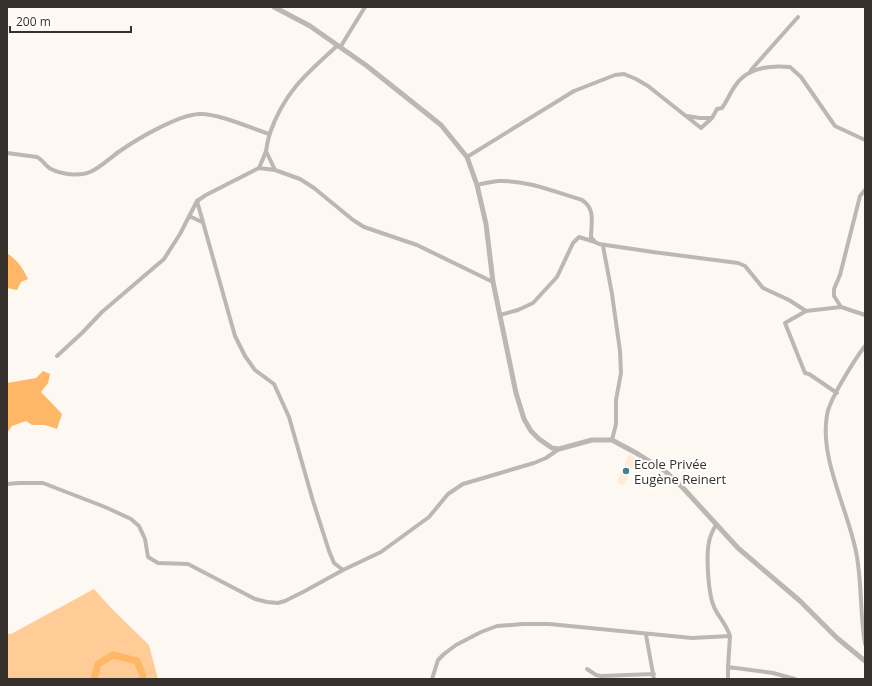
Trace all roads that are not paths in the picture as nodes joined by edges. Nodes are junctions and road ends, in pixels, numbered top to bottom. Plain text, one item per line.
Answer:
1 (274, 7) edge
2 (366, 7) edge
3 (798, 17) dead end
4 (339, 45) junction
5 (750, 72) junction
6 (686, 116) junction
7 (712, 118) junction
8 (269, 134) junction
9 (865, 140) edge
10 (266, 151) junction
11 (7, 153) edge
12 (467, 157) junction
13 (259, 168) junction
14 (275, 170) junction
15 (477, 185) junction
16 (865, 190) edge
17 (197, 201) junction
18 (189, 216) junction
19 (202, 222) junction
20 (595, 242) junction
21 (603, 246) junction
22 (493, 282) junction
23 (841, 307) junction
24 (806, 311) junction
25 (500, 315) junction
26 (865, 315) edge
27 (865, 346) edge
28 (56, 356) dead end
29 (837, 393) junction
30 (612, 440) junction
31 (560, 449) junction
32 (7, 484) edge
33 (716, 525) junction
34 (343, 570) junction
35 (646, 634) junction
36 (730, 636) junction
37 (865, 644) edge
38 (865, 661) edge
39 (728, 667) junction
40 (587, 669) dead end
41 (654, 674) junction
42 (432, 679) edge
43 (654, 679) edge
44 (728, 679) edge
45 (795, 679) edge

1 - 4 street
2 - 4 street
3 - 5 street
4 - 8 street
4 - 12 street
5 - 7 street
5 - 9 street
6 - 7 street
6 - 7 street
6 - 12 street
8 - 10 street
8 - 11 street
10 - 13 street
10 - 14 street
12 - 15 street
13 - 14 street
13 - 17 street
14 - 22 street
15 - 20 street
15 - 22 street
16 - 23 street
17 - 18 street
17 - 19 street
18 - 19 street
18 - 28 street
19 - 34 street
20 - 21 street
20 - 25 street
21 - 24 street
21 - 30 street
22 - 25 street
23 - 24 street
23 - 26 street
24 - 29 street
25 - 31 street
27 - 29 street
29 - 37 street
30 - 31 street
30 - 33 street
31 - 34 street
32 - 34 street
33 - 36 street
33 - 38 street
35 - 36 street
35 - 41 street
35 - 42 street
36 - 39 street
39 - 44 street
39 - 45 street
40 - 41 street
41 - 43 street

